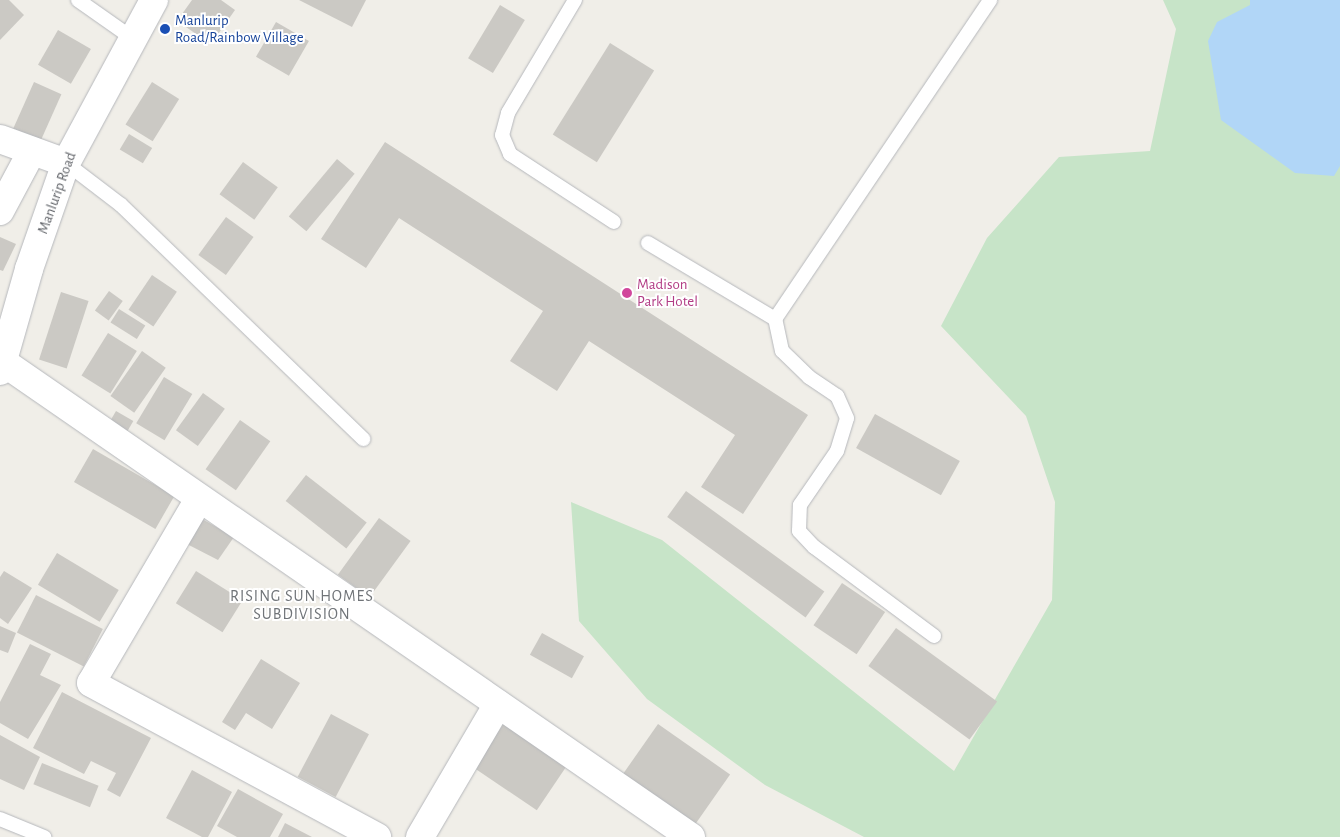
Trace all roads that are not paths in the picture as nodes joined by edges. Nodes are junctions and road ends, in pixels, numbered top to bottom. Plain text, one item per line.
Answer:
1 (78, 0) edge
2 (154, 0) edge
3 (575, 0) edge
4 (990, 0) edge
5 (132, 38) junction
6 (0, 140) edge
7 (32, 151) junction
8 (66, 163) junction
9 (0, 211) edge
10 (614, 222) dead end
11 (648, 243) dead end
12 (775, 319) junction
13 (1, 366) edge
14 (362, 439) dead end
15 (199, 499) junction
16 (934, 636) dead end
17 (498, 704) junction
18 (0, 819) edge
19 (44, 837) edge
20 (378, 837) edge
21 (420, 837) edge
22 (691, 837) edge

1 - 5 lane
2 - 5 street, Manlurip Road
3 - 10 lane
4 - 12 lane
5 - 8 street, Manlurip Road
6 - 7 street
7 - 8 street
7 - 9 street
8 - 13 street, Manlurip Road
8 - 14 lane
11 - 12 lane
12 - 16 lane
13 - 15 street
15 - 17 street
15 - 20 street
17 - 21 street
17 - 22 street
18 - 19 lane

